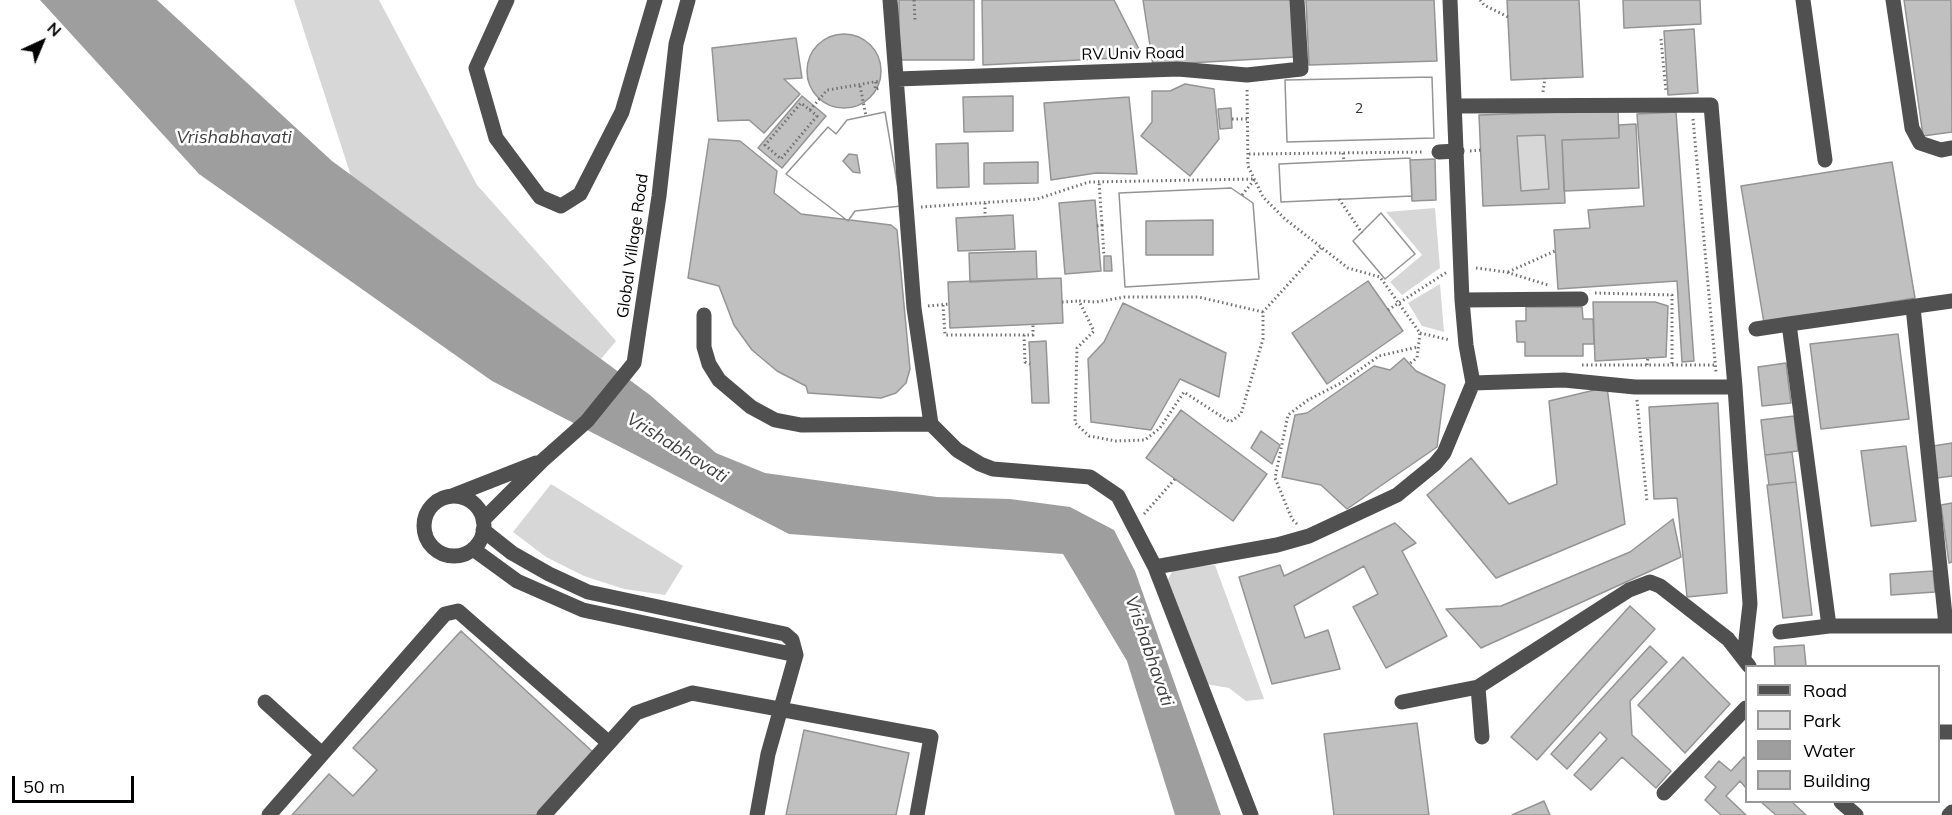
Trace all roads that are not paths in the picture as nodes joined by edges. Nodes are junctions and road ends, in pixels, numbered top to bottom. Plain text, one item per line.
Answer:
1 (507, 0) edge
2 (656, 0) edge
3 (688, 0) edge
4 (890, 0) edge
5 (1298, 0) edge
6 (1450, 0) edge
7 (1803, 0) edge
8 (1893, 0) edge
9 (890, 83) junction
10 (1456, 106) junction
11 (1952, 148) edge
12 (1457, 151) junction
13 (1439, 152) road end
14 (1825, 160) dead end
15 (1583, 296) road end
16 (1462, 300) junction
17 (1952, 301) edge
18 (1913, 307) junction
19 (704, 315) dead end
20 (1789, 324) junction
21 (1756, 329) dead end
22 (1473, 383) junction
23 (1735, 387) junction
24 (931, 424) junction
25 (542, 461) junction
26 (452, 496) junction
27 (483, 525) junction
28 (473, 549) junction
29 (1155, 567) junction
30 (1829, 626) junction
31 (1949, 626) edge
32 (1780, 632) dead end
33 (796, 655) junction
34 (1746, 662) edge
35 (1479, 687) junction
36 (264, 702) dead end
37 (1402, 702) dead end
38 (783, 708) junction
39 (1745, 709) edge
40 (1482, 737) dead end
41 (609, 743) junction
42 (322, 754) junction
43 (1664, 793) dead end
44 (1843, 803) edge
45 (270, 815) edge
46 (544, 815) edge
47 (757, 815) edge
48 (916, 815) edge
49 (1251, 815) edge
50 (1856, 815) edge

1 - 2 street
3 - 25 street, Global Village Road
4 - 9 street
5 - 9 street, RV Univ Road
6 - 10 street
7 - 14 street
8 - 11 street
9 - 24 street
10 - 12 street
10 - 23 street
12 - 13 street
12 - 16 street
15 - 16 street
16 - 22 street
17 - 18 street
18 - 20 street
18 - 31 street
19 - 24 street
20 - 21 street
20 - 30 street
22 - 23 street
22 - 29 street
23 - 34 street
24 - 29 street
25 - 26 street, Global Village Road
25 - 27 street, Global Village Road
26 - 27 street
26 - 28 street, Global Village Road
27 - 28 street, Global Village Road
27 - 33 street
28 - 33 street
29 - 49 street
30 - 31 street
30 - 32 street
33 - 38 street
34 - 35 street
35 - 37 street
35 - 40 street
36 - 42 street
38 - 41 street
38 - 47 street
38 - 48 street
39 - 43 street
41 - 42 street
41 - 46 street
42 - 45 street
44 - 50 street

